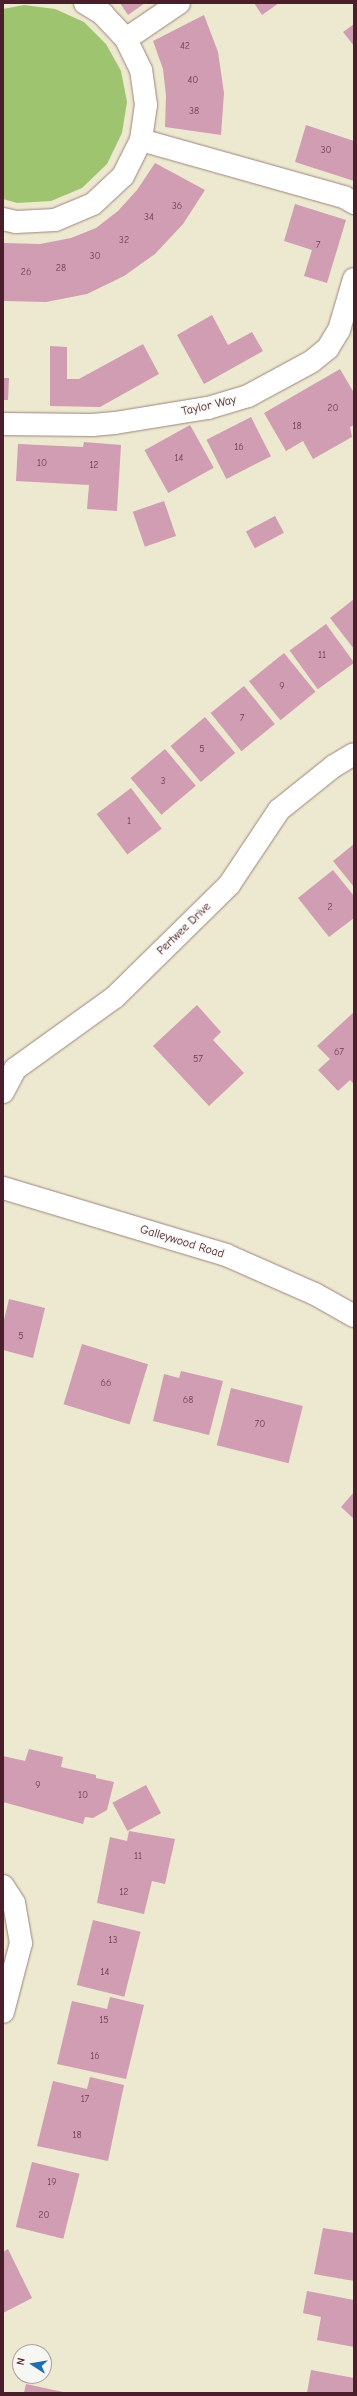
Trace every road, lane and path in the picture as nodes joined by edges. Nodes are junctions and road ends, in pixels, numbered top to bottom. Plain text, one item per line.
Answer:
1 (84, 3) edge
2 (179, 3) edge
3 (126, 39) junction
4 (141, 140) junction
5 (354, 203) edge
6 (3, 219) edge
7 (354, 279) edge
8 (3, 424) edge
9 (354, 754) edge
10 (3, 1092) edge
11 (3, 1188) edge
12 (354, 1316) edge
13 (3, 1886) edge
14 (3, 2012) edge

1 - 3 street
2 - 3 street
3 - 4 street
4 - 5 street
4 - 6 street
7 - 8 street, Taylor Way
9 - 10 street, Pertwee Drive
11 - 12 street, Galleywood Road
13 - 14 street

